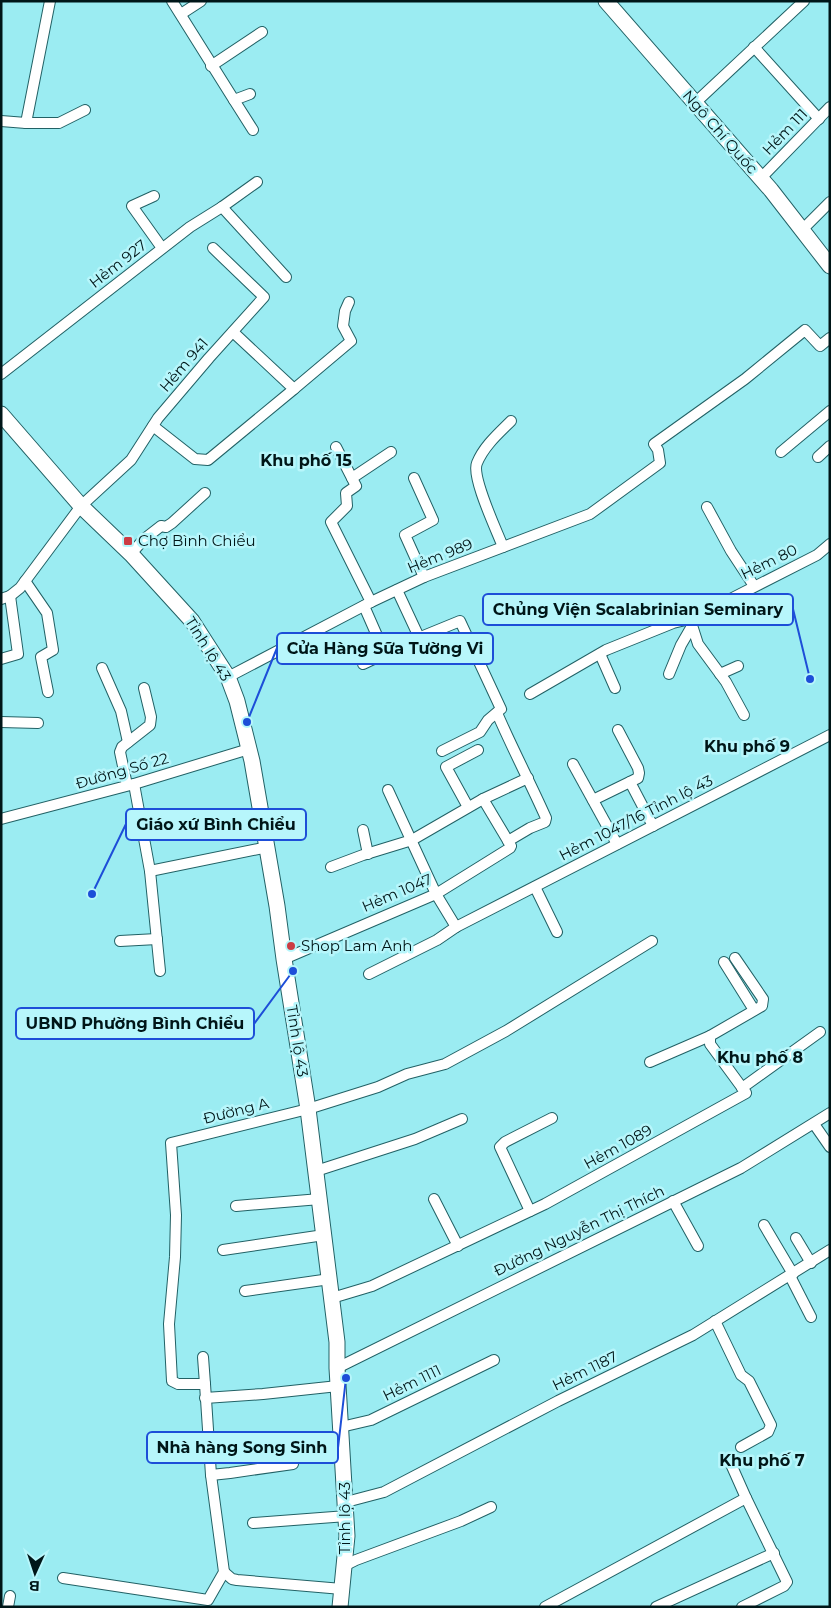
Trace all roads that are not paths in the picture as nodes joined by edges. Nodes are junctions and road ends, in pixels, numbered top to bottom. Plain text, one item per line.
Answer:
1 (50, 1) edge
2 (172, 1) edge
3 (201, 1) edge
4 (606, 1) edge
5 (804, 1) edge
6 (181, 14) junction
7 (262, 32) dead end
8 (754, 47) junction
9 (212, 66) junction
10 (250, 94) dead end
11 (234, 100) junction
12 (695, 103) junction
13 (830, 107) edge
14 (86, 110) dead end
15 (819, 119) junction
16 (1, 121) edge
17 (26, 124) junction
18 (252, 130) dead end
19 (761, 178) junction
20 (257, 182) dead end
21 (154, 196) dead end
22 (830, 202) edge
23 (222, 207) junction
24 (802, 230) junction
25 (162, 248) junction
26 (213, 248) dead end
27 (830, 266) edge
28 (286, 277) dead end
29 (349, 302) dead end
30 (233, 332) junction
31 (830, 338) edge
32 (1, 374) edge
33 (294, 389) junction
34 (830, 411) edge
35 (1, 414) edge
36 (511, 421) dead end
37 (153, 426) junction
38 (830, 446) edge
39 (336, 447) dead end
40 (391, 452) dead end
41 (781, 452) dead end
42 (818, 457) dead end
43 (352, 478) junction
44 (414, 478) dead end
45 (205, 493) dead end
46 (81, 506) junction
47 (707, 507) dead end
48 (830, 544) edge
49 (504, 547) junction
50 (131, 554) junction
51 (424, 577) junction
52 (25, 582) junction
53 (754, 586) junction
54 (397, 590) junction
55 (5, 597) edge
56 (368, 604) junction
57 (691, 623) junction
58 (416, 639) junction
59 (386, 653) junction
60 (600, 654) junction
61 (1, 659) edge
62 (363, 664) dead end
63 (738, 666) dead end
64 (102, 668) dead end
65 (669, 674) dead end
66 (720, 674) junction
67 (228, 677) junction
68 (144, 688) dead end
69 (615, 688) dead end
70 (48, 692) dead end
71 (530, 694) dead end
72 (497, 713) junction
73 (744, 715) dead end
74 (1, 722) edge
75 (38, 723) dead end
76 (618, 730) dead end
77 (830, 735) edge
78 (128, 742) junction
79 (249, 749) junction
80 (478, 750) dead end
81 (442, 751) dead end
82 (573, 764) dead end
83 (528, 778) junction
84 (630, 782) junction
85 (131, 785) junction
86 (388, 790) dead end
87 (483, 799) junction
88 (593, 800) junction
89 (468, 807) junction
90 (1, 819) edge
91 (653, 826) junction
92 (364, 830) dead end
93 (412, 840) junction
94 (508, 841) junction
95 (617, 844) junction
96 (268, 847) junction
97 (368, 854) junction
98 (330, 867) dead end
99 (150, 871) junction
100 (535, 887) junction
101 (436, 894) junction
102 (456, 926) junction
103 (557, 932) dead end
104 (157, 940) junction
105 (652, 940) dead end
106 (120, 941) dead end
107 (735, 958) dead end
108 (284, 959) junction
109 (724, 962) dead end
110 (160, 971) dead end
111 (369, 974) dead end
112 (754, 1010) junction
113 (820, 1032) dead end
114 (710, 1036) junction
115 (650, 1062) dead end
116 (742, 1088) junction
117 (308, 1109) junction
118 (830, 1114) edge
119 (552, 1118) dead end
120 (462, 1120) dead end
121 (814, 1124) junction
122 (830, 1147) edge
123 (316, 1171) junction
124 (320, 1199) junction
125 (434, 1199) dead end
126 (673, 1201) junction
127 (236, 1206) dead end
128 (530, 1211) junction
129 (764, 1225) dead end
130 (324, 1236) junction
131 (796, 1238) dead end
132 (458, 1246) junction
133 (698, 1246) dead end
134 (223, 1250) dead end
135 (830, 1251) edge
136 (811, 1263) junction
137 (792, 1275) junction
138 (330, 1279) junction
139 (245, 1291) dead end
140 (332, 1298) junction
141 (812, 1317) dead end
142 (715, 1321) junction
143 (203, 1357) dead end
144 (494, 1360) dead end
145 (337, 1368) junction
146 (205, 1384) junction
147 (338, 1386) junction
148 (205, 1398) junction
149 (341, 1426) junction
150 (741, 1447) dead end
151 (730, 1462) dead end
152 (293, 1464) dead end
153 (212, 1475) junction
154 (746, 1498) junction
155 (491, 1507) dead end
156 (346, 1509) junction
157 (253, 1523) dead end
158 (774, 1553) junction
159 (344, 1566) junction
160 (224, 1572) junction
161 (63, 1578) dead end
162 (342, 1589) junction
163 (10, 1596) dead end
164 (8, 1607) edge
165 (340, 1607) edge
166 (545, 1607) edge
167 (656, 1607) edge
168 (742, 1607) edge

1 - 17 street
2 - 6 street
3 - 6 street
4 - 12 main road, Ngô Chí Quốc
5 - 8 street
6 - 9 street
7 - 9 street
8 - 12 street
8 - 15 street
9 - 11 street
10 - 11 street
11 - 18 street
12 - 19 main road, Ngô Chí Quốc
13 - 15 street, Hẻm 111
14 - 17 street
15 - 19 street, Hẻm 111
16 - 17 street
19 - 24 main road, Ngô Chí Quốc
20 - 23 street, Hẻm 927
21 - 25 street
22 - 24 street
23 - 25 street, Hẻm 927
23 - 28 street
24 - 27 main road, Ngô Chí Quốc
25 - 32 street, Hẻm 927
26 - 30 street, Hẻm 941
29 - 33 street
30 - 33 street
30 - 37 street, Hẻm 941
31 - 49 street, Hẻm 989
33 - 37 street
34 - 41 street
35 - 46 main road, Tỉnh lộ 43
36 - 49 street
37 - 46 street, Hẻm 941
38 - 42 street
39 - 43 street
40 - 43 street
43 - 56 street
44 - 51 street
45 - 50 street
46 - 50 main road, Tỉnh lộ 43
46 - 52 street, Hẻm 941
47 - 53 street
48 - 53 street, Hẻm 80
49 - 51 street, Hẻm 989
50 - 67 main road, Tỉnh lộ 43
51 - 54 street, Hẻm 989
52 - 55 street, Hẻm 941
52 - 70 street
53 - 57 street, Hẻm 80
54 - 56 street, Hẻm 989
54 - 58 street
55 - 61 street
56 - 59 street
56 - 67 street, Hẻm 989
57 - 60 street, Hẻm 80
57 - 65 street
57 - 66 street
58 - 59 street
58 - 72 street, Hẻm 1047
59 - 62 street
60 - 69 street
60 - 71 street, Hẻm 80
63 - 66 street
64 - 78 street
66 - 73 street
67 - 79 main road, Tỉnh lộ 43
68 - 78 street
72 - 81 street
72 - 83 street, Hẻm 1047
74 - 75 street
76 - 84 street
77 - 91 street, Hẻm 1047/16 Tỉnh lộ 43
78 - 85 street
79 - 85 street, Đường Số 22
79 - 96 main road, Tỉnh lộ 43
80 - 89 street
82 - 88 street
83 - 87 street
83 - 94 street, Hẻm 1047
84 - 88 street
84 - 91 street
85 - 90 street, Đường Số 22
85 - 99 street
86 - 93 street
87 - 89 street
87 - 94 street
88 - 95 street
89 - 93 street
91 - 95 street, Hẻm 1047/16 Tỉnh lộ 43
92 - 97 street
93 - 97 street
93 - 101 street
94 - 101 street, Hẻm 1047
95 - 100 street, Hẻm 1047/16 Tỉnh lộ 43
96 - 99 street
96 - 108 main road, Tỉnh lộ 43
97 - 98 street
99 - 104 street
100 - 102 street, Hẻm 1047/16 Tỉnh lộ 43
100 - 103 street
101 - 102 street
101 - 108 street, Hẻm 1047
102 - 111 street, Hẻm 1047/16 Tỉnh lộ 43
104 - 106 street
104 - 110 street
105 - 117 street, Đường A
107 - 112 street
108 - 117 main road, Tỉnh lộ 43
109 - 112 street
112 - 114 street
113 - 116 street
114 - 115 street
114 - 116 street
116 - 128 street, Hẻm 1089
117 - 123 main road, Tỉnh lộ 43
117 - 146 street, Đường A
118 - 121 street, Đường Nguyễn Thị Thích
119 - 128 street
120 - 123 street
121 - 122 street
121 - 126 street, Đường Nguyễn Thị Thích
123 - 124 main road, Tỉnh lộ 43
124 - 127 street
124 - 130 main road, Tỉnh lộ 43
125 - 132 street
126 - 133 street
126 - 145 street, Đường Nguyễn Thị Thích
128 - 132 street, Hẻm 1089
129 - 137 street
130 - 134 street
130 - 138 main road, Tỉnh lộ 43
131 - 136 street
132 - 140 street, Hẻm 1089
135 - 136 street, Hẻm 1187
136 - 137 street, Hẻm 1187
137 - 141 street
137 - 142 street, Hẻm 1187
138 - 139 street
138 - 140 main road, Tỉnh lộ 43
140 - 145 main road, Tỉnh lộ 43
142 - 150 street
142 - 156 street, Hẻm 1187
143 - 146 street
144 - 149 street, Hẻm 1111
145 - 147 main road, Tỉnh lộ 43
146 - 148 street
147 - 148 street
147 - 149 main road, Tỉnh lộ 43
148 - 153 street
149 - 156 main road, Tỉnh lộ 43
151 - 154 street
152 - 153 street
153 - 160 street
154 - 158 street
154 - 166 street
155 - 159 street
156 - 157 street, Hẻm 1187
156 - 159 main road, Tỉnh lộ 43
158 - 167 street
158 - 168 street
159 - 162 main road, Tỉnh lộ 43
160 - 161 street
160 - 162 street
162 - 165 main road, Tỉnh lộ 43
163 - 164 street

